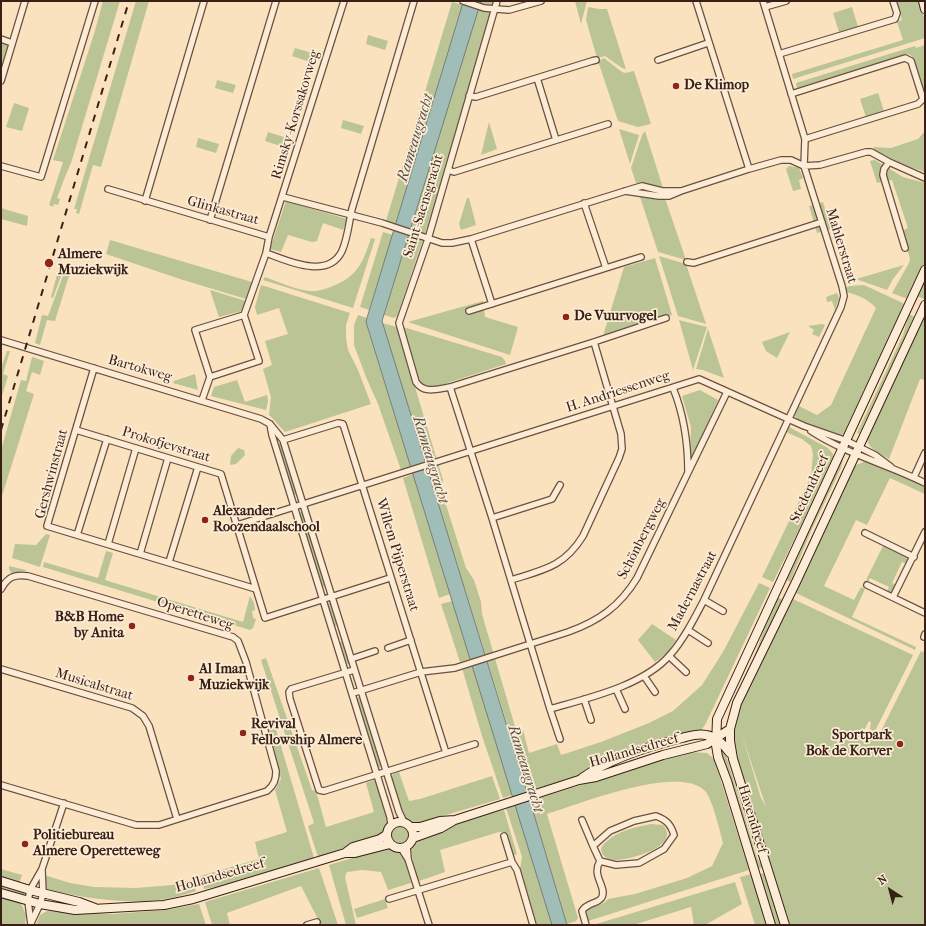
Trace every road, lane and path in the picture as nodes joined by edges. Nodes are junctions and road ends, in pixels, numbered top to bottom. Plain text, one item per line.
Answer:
1 (25, 1) edge
2 (95, 1) edge
3 (204, 1) edge
4 (276, 1) edge
5 (344, 1) edge
6 (414, 1) edge
7 (463, 1) edge
8 (497, 1) edge
9 (541, 1) edge
10 (696, 1) edge
11 (763, 1) edge
12 (786, 1) edge
13 (894, 1) edge
14 (923, 1) edge
15 (765, 7) junction
16 (494, 9) junction
17 (925, 9) edge
18 (1, 39) edge
19 (12, 43) junction
20 (708, 43) junction
21 (779, 54) junction
22 (596, 60) dead end
23 (658, 60) dead end
24 (537, 78) junction
25 (1, 81) edge
26 (791, 94) junction
27 (469, 96) junction
28 (608, 124) dead end
29 (805, 139) junction
30 (556, 140) junction
31 (889, 162) junction
32 (1, 166) edge
33 (804, 166) junction
34 (749, 169) junction
35 (448, 170) junction
36 (910, 172) junction
37 (925, 173) edge
38 (925, 178) edge
39 (108, 189) dead end
40 (283, 197) junction
41 (144, 201) junction
42 (584, 203) junction
43 (351, 215) junction
44 (210, 220) junction
45 (822, 222) junction
46 (269, 236) junction
47 (428, 239) junction
48 (471, 239) junction
49 (904, 248) dead end
50 (266, 253) junction
51 (641, 257) dead end
52 (687, 262) dead end
53 (606, 268) junction
54 (925, 270) edge
55 (492, 304) junction
56 (925, 305) edge
57 (469, 311) dead end
58 (244, 315) junction
59 (666, 318) dead end
60 (1, 340) edge
61 (594, 342) junction
62 (94, 368) junction
63 (210, 377) junction
64 (450, 387) junction
65 (673, 388) junction
66 (727, 392) junction
67 (202, 400) junction
68 (613, 407) junction
69 (788, 419) junction
70 (270, 424) junction
71 (76, 430) junction
72 (107, 440) junction
73 (284, 440) junction
74 (845, 445) junction
75 (136, 448) junction
76 (857, 450) junction
77 (470, 451) junction
78 (925, 453) edge
79 (168, 458) junction
80 (198, 467) junction
81 (688, 474) junction
82 (914, 477) junction
83 (925, 482) edge
84 (362, 486) junction
85 (560, 486) dead end
86 (304, 504) junction
87 (294, 507) junction
88 (492, 518) junction
89 (236, 525) junction
90 (925, 532) edge
91 (865, 533) dead end
92 (77, 535) junction
93 (108, 544) junction
94 (140, 554) junction
95 (914, 557) junction
96 (169, 562) junction
97 (390, 578) junction
98 (511, 580) junction
99 (867, 585) dead end
100 (256, 588) junction
101 (1, 590) edge
102 (332, 596) junction
103 (894, 597) junction
104 (324, 599) junction
105 (704, 600) junction
106 (723, 610) dead end
107 (925, 613) edge
108 (688, 630) junction
109 (411, 640) junction
110 (529, 643) junction
111 (708, 643) dead end
112 (388, 648) dead end
113 (375, 651) dead end
114 (669, 656) junction
115 (351, 659) junction
116 (1, 669) edge
117 (354, 670) junction
118 (420, 672) junction
119 (686, 672) dead end
120 (345, 673) junction
121 (644, 676) junction
122 (616, 689) junction
123 (362, 691) junction
124 (655, 692) dead end
125 (352, 693) junction
126 (584, 699) junction
127 (550, 709) junction
128 (625, 709) dead end
129 (717, 719) junction
130 (590, 720) dead end
131 (730, 729) junction
132 (701, 734) junction
133 (560, 739) dead end
134 (716, 739) junction
135 (475, 744) dead end
136 (696, 747) junction
137 (446, 753) junction
138 (732, 756) junction
139 (718, 757) junction
140 (386, 772) junction
141 (377, 774) junction
142 (579, 780) junction
143 (1, 785) edge
144 (64, 803) junction
145 (177, 819) junction
146 (455, 820) junction
147 (582, 820) dead end
148 (404, 822) junction
149 (391, 825) junction
150 (411, 827) junction
151 (386, 835) junction
152 (504, 836) dead end
153 (413, 838) junction
154 (390, 844) junction
155 (593, 846) junction
156 (404, 847) junction
157 (345, 853) junction
158 (600, 861) junction
159 (512, 862) junction
160 (42, 870) junction
161 (1, 881) edge
162 (30, 890) junction
163 (418, 890) junction
164 (1, 893) edge
165 (43, 894) junction
166 (389, 899) dead end
167 (28, 901) junction
168 (40, 904) junction
169 (98, 909) junction
170 (317, 922) dead end
171 (31, 924) edge
172 (308, 925) edge
173 (429, 925) edge
174 (533, 925) edge
175 (586, 925) edge
176 (771, 925) edge
177 (785, 925) edge

1 - 19 street
2 - 32 street
3 - 41 street
4 - 44 street
5 - 40 street, Rimsky-Korssakovweg
6 - 43 street
7 - 16 street
8 - 16 street, Saint-Saensgracht
9 - 16 street
10 - 20 street
11 - 15 street, Mahlerstraat
12 - 15 street
13 - 21 street
14 - 17 main road
15 - 21 street, Mahlerstraat
16 - 27 street, Saint-Saensgracht
18 - 19 street
19 - 25 street
20 - 23 street
20 - 34 street
21 - 26 street, Mahlerstraat
22 - 24 street
24 - 27 street
24 - 30 street
26 - 29 street, Mahlerstraat
26 - 29 street
27 - 35 street, Saint-Saensgracht
28 - 30 street
29 - 33 street, Mahlerstraat
30 - 35 street
31 - 33 street
31 - 36 street
31 - 49 street
33 - 34 street
33 - 45 street, Mahlerstraat
34 - 42 street
35 - 47 street, Saint-Saensgracht
36 - 37 street
36 - 38 street
39 - 41 street, Glinkastraat
40 - 43 street
40 - 46 street, Rimsky-Korssakovweg
41 - 44 street, Glinkastraat
42 - 48 street
42 - 53 street
43 - 47 street
43 - 50 street
44 - 46 street, Glinkastraat
45 - 52 street
45 - 69 street, Mahlerstraat
46 - 50 street, Glinkastraat
47 - 48 street
47 - 64 street, Saint-Saensgracht
48 - 55 street
50 - 58 street, Glinkastraat
51 - 53 street
53 - 55 street
54 - 74 main road, Stedendreef
55 - 57 street
56 - 76 main road, Stedendreef
58 - 63 street
58 - 63 street
59 - 61 street
60 - 62 street, Bartokweg
61 - 64 street
61 - 68 street
62 - 67 street, Bartokweg
62 - 71 street, Gershwinstraat
63 - 67 street
64 - 77 street
65 - 66 street, H. Andriessenweg
65 - 68 street, H. Andriessenweg
65 - 81 street, Schönbergweg
66 - 69 street, H. Andriessenweg
66 - 81 street, Schönbergweg
67 - 70 street, Bartokweg
68 - 77 street, H. Andriessenweg
68 - 98 street
69 - 74 street, H. Andriessenweg
69 - 105 street, Madernastraat
70 - 73 street, Bartokweg
70 - 87 street
71 - 72 street, Prokofjevstraat
71 - 92 street, Gershwinstraat
72 - 75 street, Prokofjevstraat
72 - 92 street
73 - 84 street, Willem Pijperstraat
73 - 86 street, Bartokweg
74 - 76 street, H. Andriessenweg
74 - 129 main road, Stedendreef
75 - 79 street, Prokofjevstraat
75 - 93 street
76 - 82 street, H. Andriessenweg
76 - 131 main road, Stedendreef
77 - 84 street, H. Andriessenweg
77 - 88 street
78 - 82 street
79 - 80 street, Prokofjevstraat
79 - 94 street
80 - 89 street, Prokofjevstraat
80 - 96 street
81 - 110 street, Schönbergweg
82 - 83 street, H. Andriessenweg
84 - 86 street
84 - 97 street, Willem Pijperstraat
85 - 88 street
86 - 87 street
86 - 102 street, Bartokweg
87 - 89 street
87 - 104 street
88 - 98 street
89 - 100 street, Prokofjevstraat
90 - 95 street
91 - 95 street
92 - 93 street, Gershwinstraat
93 - 94 street, Gershwinstraat
94 - 96 street, Gershwinstraat
95 - 103 street
96 - 100 street, Gershwinstraat
97 - 102 street
97 - 109 street, Willem Pijperstraat
98 - 110 street
99 - 103 street
100 - 104 street, Prokofjevstraat
101 - 145 street, Operetteweg
102 - 104 street
102 - 115 street, Bartokweg
103 - 107 street
104 - 120 street
105 - 106 street
105 - 108 street, Madernastraat
108 - 111 street
108 - 114 street, Madernastraat
109 - 112 street
109 - 118 street, Willem Pijperstraat
110 - 118 street, Schönbergweg
110 - 127 street
113 - 115 street
114 - 119 street
114 - 121 street, Madernastraat
115 - 117 street, Bartokweg
116 - 145 street, Musicalstraat
117 - 120 street
117 - 123 street, Bartokweg
118 - 123 street
118 - 137 street, Willem Pijperstraat
120 - 125 street
120 - 141 street
121 - 122 street, Madernastraat
121 - 124 street
122 - 126 street, Madernastraat
122 - 128 street
123 - 125 street
123 - 140 street, Bartokweg
125 - 141 street
126 - 127 street, Madernastraat
126 - 130 street
127 - 133 street
129 - 132 main road
129 - 134 main road, Havendreef
131 - 134 main road
131 - 138 main road, Stedendreef
132 - 134 main road
132 - 142 main road, Hollandsedreef
134 - 136 main road
134 - 138 main road
134 - 139 main road, Havendreef
135 - 137 street
136 - 139 main road
136 - 142 main road, Hollandsedreef
137 - 140 street
138 - 177 main road, Havendreef
139 - 176 main road, Havendreef
140 - 141 street
140 - 148 street, Bartokweg
141 - 149 street
142 - 146 main road, Hollandsedreef
143 - 144 street, Operetteweg
144 - 145 street, Operetteweg
144 - 160 street
146 - 150 main road, Hollandsedreef
146 - 153 main road, Hollandsedreef
147 - 155 street
148 - 149 main road
148 - 150 main road
149 - 151 main road
150 - 153 main road
151 - 154 main road
151 - 157 main road, Hollandsedreef
152 - 159 street
153 - 156 main road
154 - 156 main road
154 - 157 main road, Hollandsedreef
155 - 158 street
155 - 158 street
156 - 163 street
157 - 169 main road, Hollandsedreef
158 - 175 street
159 - 163 street
159 - 174 street
160 - 162 street
160 - 165 street
161 - 162 main road, Hollandsedreef
162 - 165 main road, Hollandsedreef
162 - 167 street
163 - 166 street
163 - 173 street
164 - 167 main road, Hollandsedreef
165 - 168 street
165 - 169 main road, Hollandsedreef
167 - 168 main road, Hollandsedreef
167 - 171 street
168 - 169 main road, Hollandsedreef
168 - 171 street
170 - 172 street

